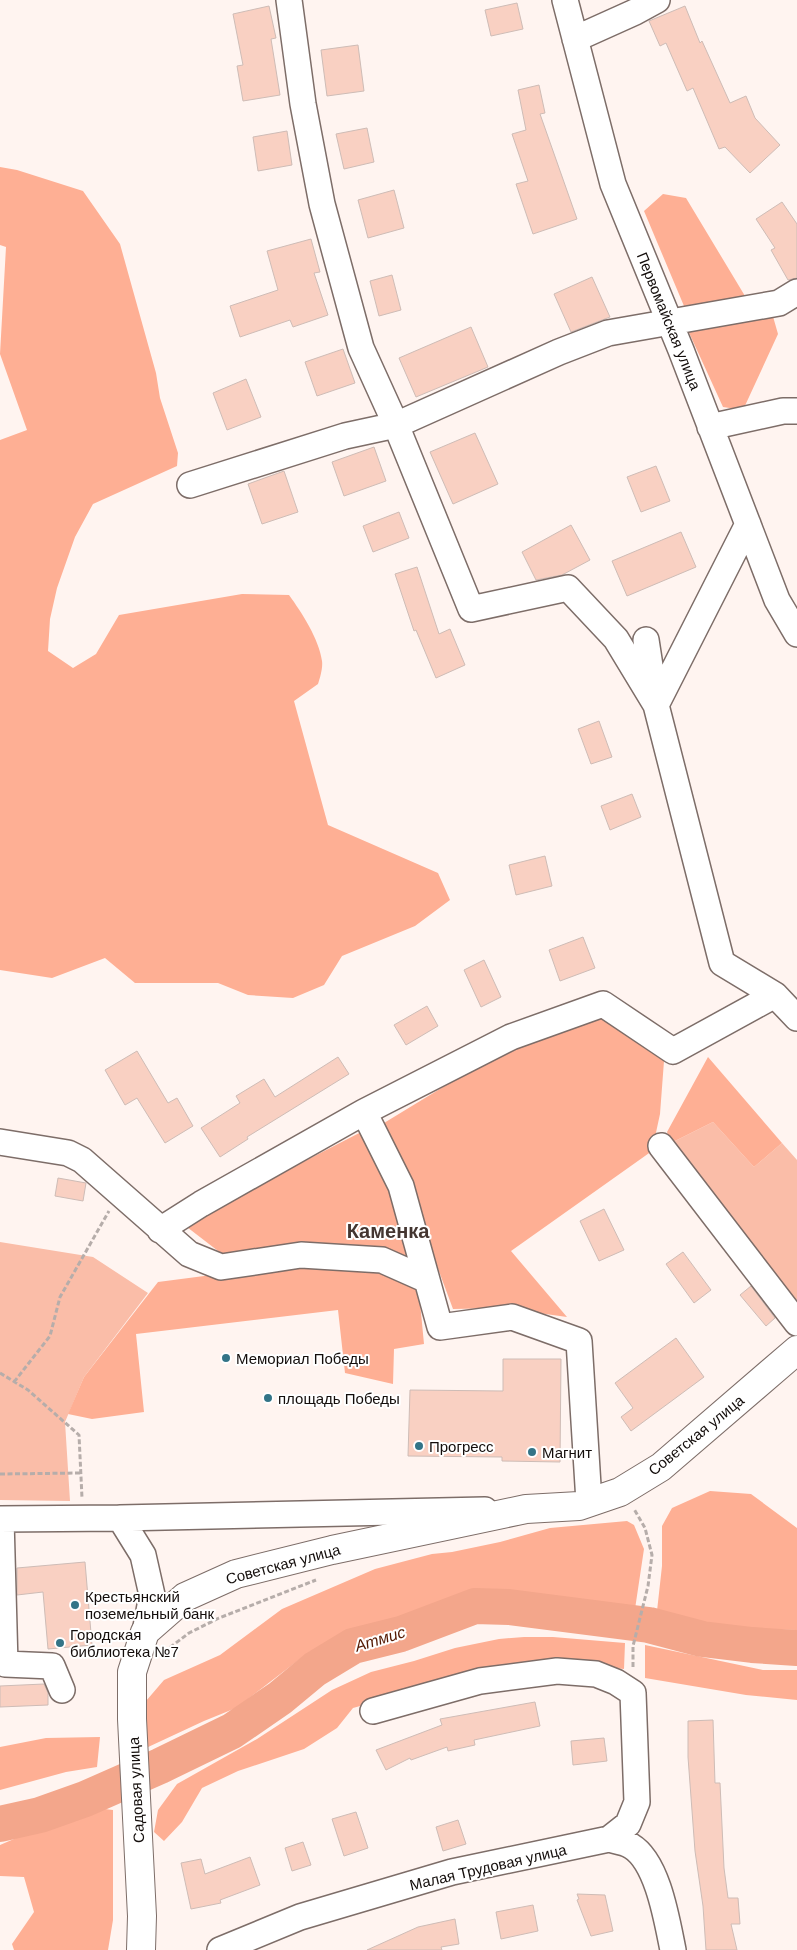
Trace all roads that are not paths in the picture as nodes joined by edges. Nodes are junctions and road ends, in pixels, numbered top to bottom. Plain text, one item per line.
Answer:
1 (289, 0) edge
2 (565, 0) edge
3 (657, 0) edge
4 (575, 38) junction
5 (797, 292) edge
6 (669, 322) junction
7 (797, 411) edge
8 (396, 426) junction
9 (710, 427) junction
10 (190, 485) dead end
11 (748, 524) junction
12 (797, 634) edge
13 (646, 640) dead end
14 (656, 705) junction
15 (775, 995) junction
16 (797, 1018) edge
17 (364, 1112) junction
18 (0, 1142) edge
19 (661, 1146) dead end
20 (160, 1230) junction
21 (427, 1280) junction
22 (797, 1323) edge
23 (794, 1357) edge
24 (589, 1502) junction
25 (526, 1509) junction
26 (120, 1518) junction
27 (0, 1519) edge
28 (145, 1632) junction
29 (62, 1690) dead end
30 (373, 1711) dead end
31 (609, 1839) junction
32 (141, 1950) edge
33 (220, 1950) edge
34 (673, 1950) edge

1 - 8 street
2 - 4 street, Первомайская улица
3 - 4 street
4 - 6 street, Первомайская улица
5 - 6 street
6 - 8 street
6 - 9 street, Первомайская улица
7 - 9 street
8 - 10 street
8 - 14 street
9 - 11 street, Первомайская улица
11 - 12 street, Первомайская улица
11 - 14 street
13 - 14 street
14 - 15 street
15 - 16 street
15 - 17 street
17 - 20 street
17 - 21 street
18 - 20 street
19 - 22 street
20 - 21 street
21 - 24 street
23 - 24 main road, Советская улица
24 - 25 main road, Советская улица
25 - 26 street, Советская улица
25 - 28 main road, Советская улица
26 - 27 street, Советская улица
26 - 28 street
27 - 29 street
28 - 32 main road, Садовая улица
30 - 31 street, Малая Трудовая улица
31 - 33 street, Малая Трудовая улица
31 - 34 street

